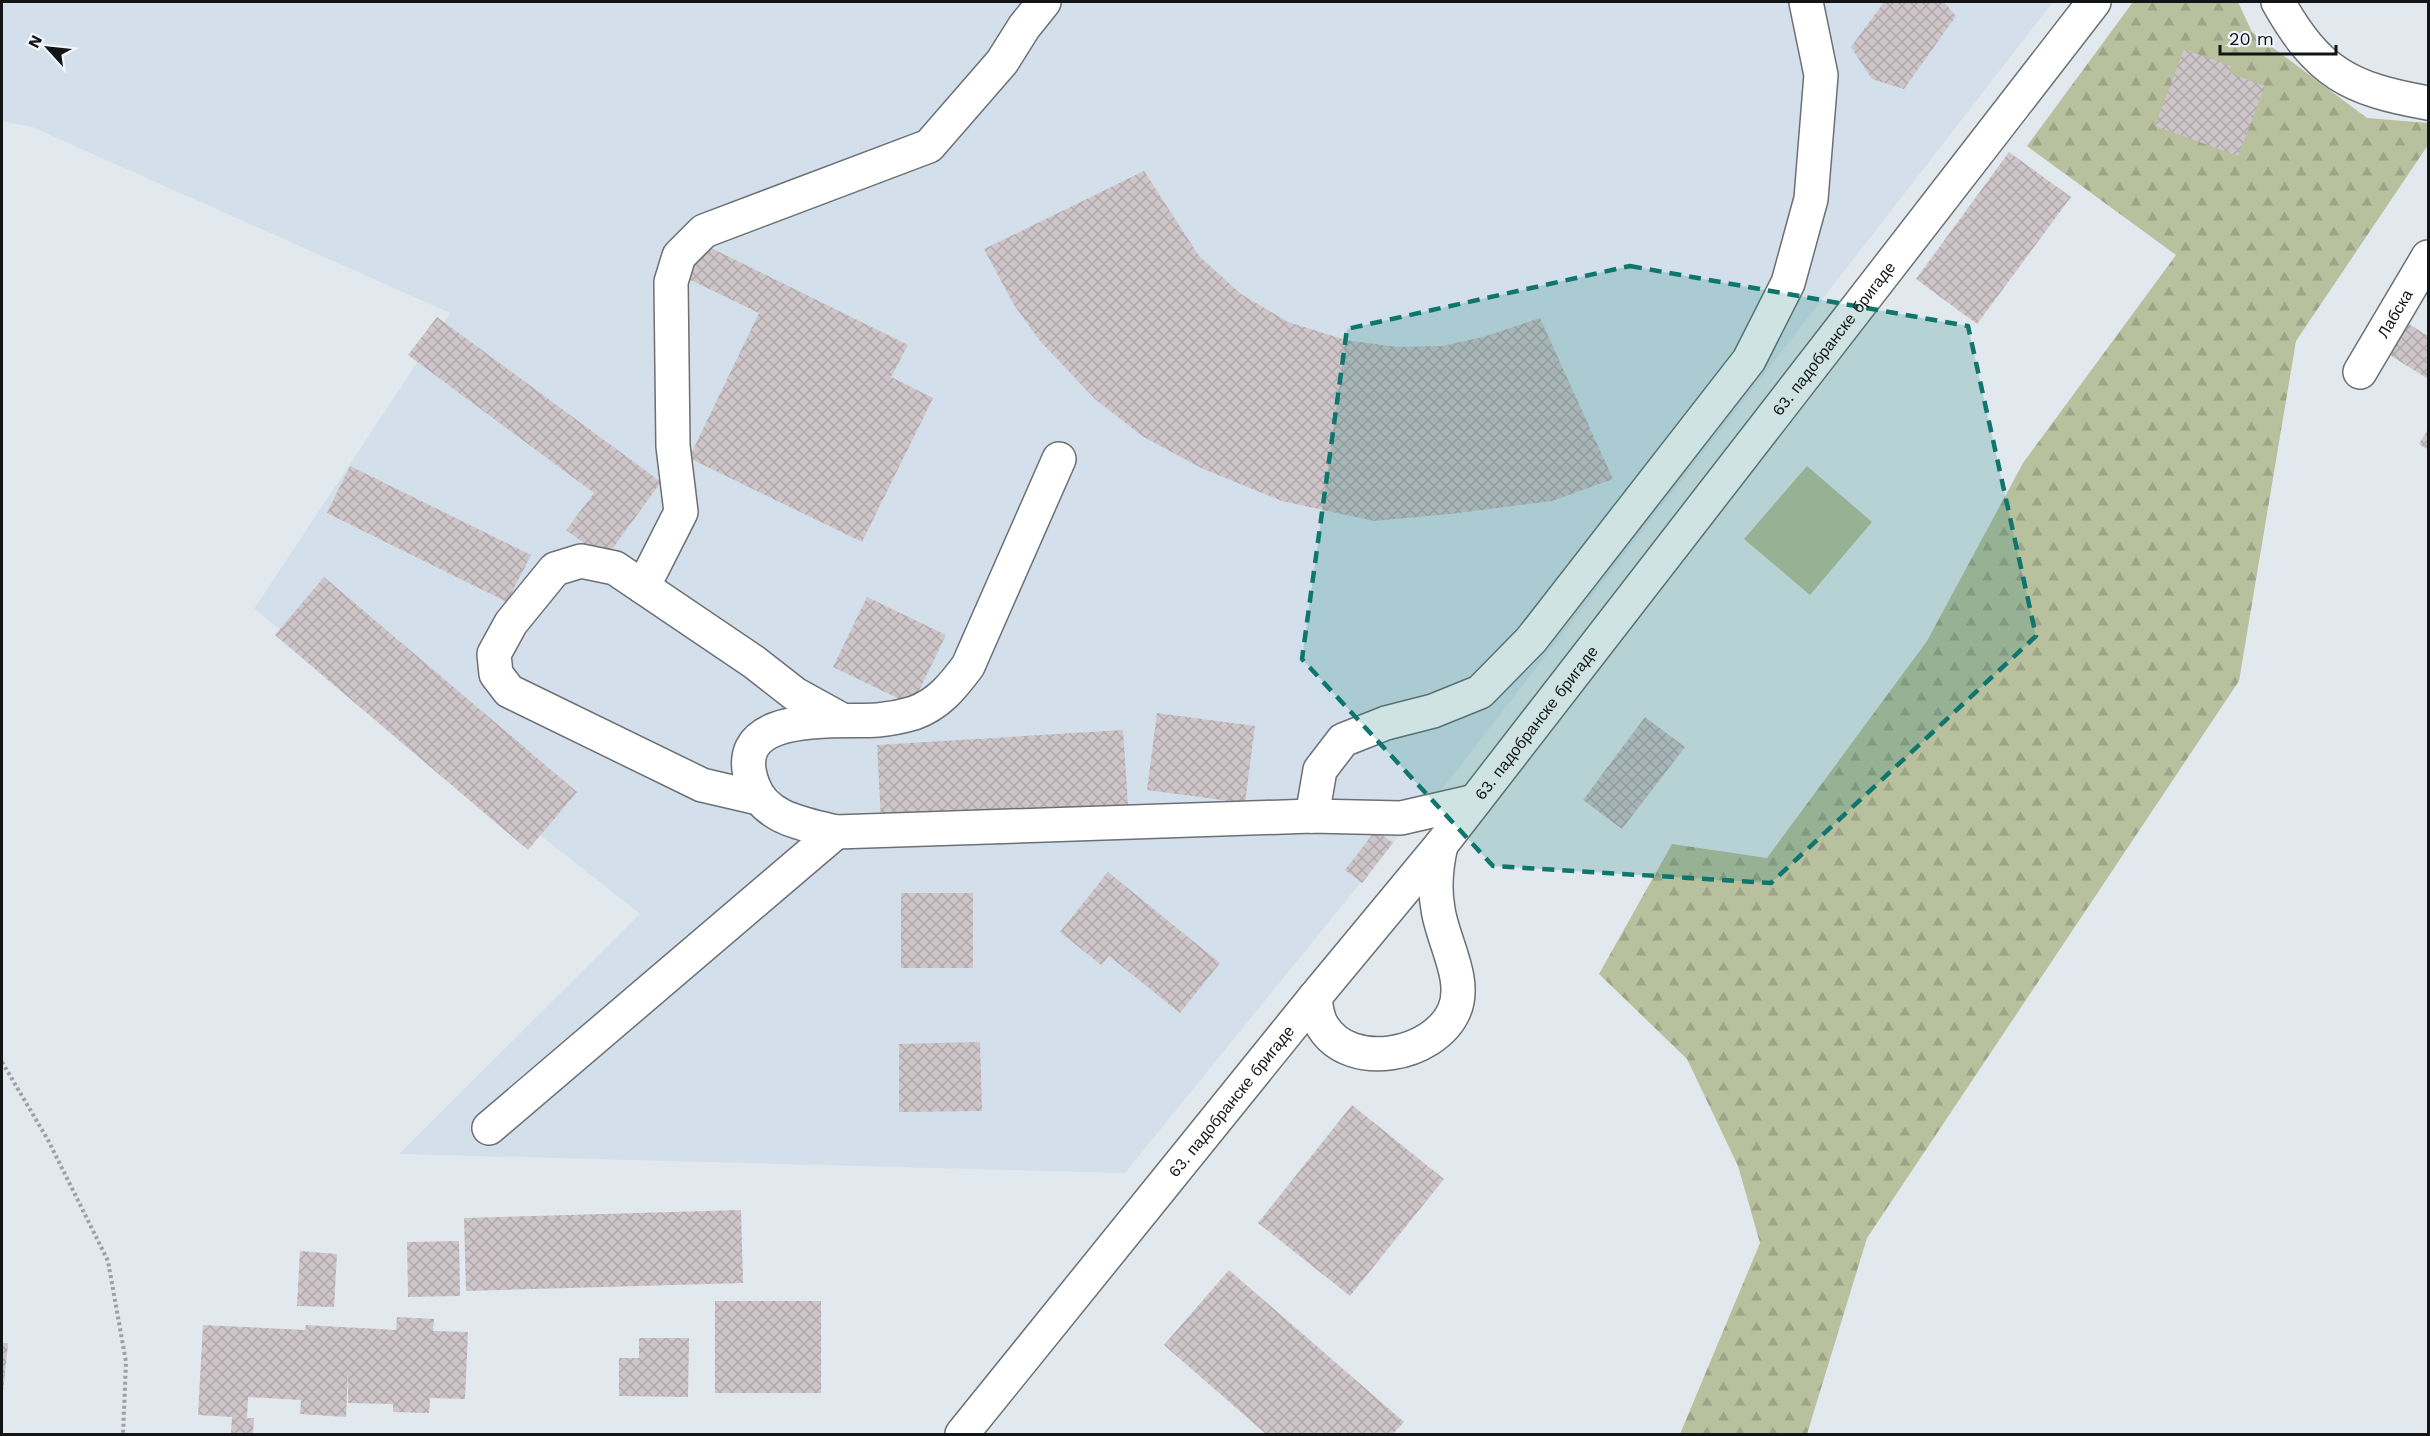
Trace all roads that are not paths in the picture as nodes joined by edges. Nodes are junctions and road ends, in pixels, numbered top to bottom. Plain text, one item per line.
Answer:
1 (1044, 2) edge
2 (1806, 2) edge
3 (2094, 2) edge
4 (2278, 2) edge
5 (2428, 103) edge
6 (2428, 257) edge
7 (2360, 372) dead end
8 (1059, 459) dead end
9 (643, 586) junction
10 (842, 720) junction
11 (758, 798) junction
12 (1475, 801) junction
13 (1312, 816) junction
14 (836, 832) junction
15 (1441, 845) junction
16 (1315, 997) junction
17 (489, 1128) dead end
18 (962, 1434) edge

1 - 9 street
2 - 13 street
3 - 12 street, 63. падобранске бригаде
4 - 5 street
6 - 7 street, Лабска
8 - 10 street
9 - 10 street
9 - 11 street
10 - 11 street
11 - 14 street
12 - 13 street
12 - 15 street, 63. падобранске бригаде
13 - 14 street
14 - 17 street
15 - 16 street, 63. падобранске бригаде
15 - 16 street
16 - 18 street, 63. падобранске бригаде

